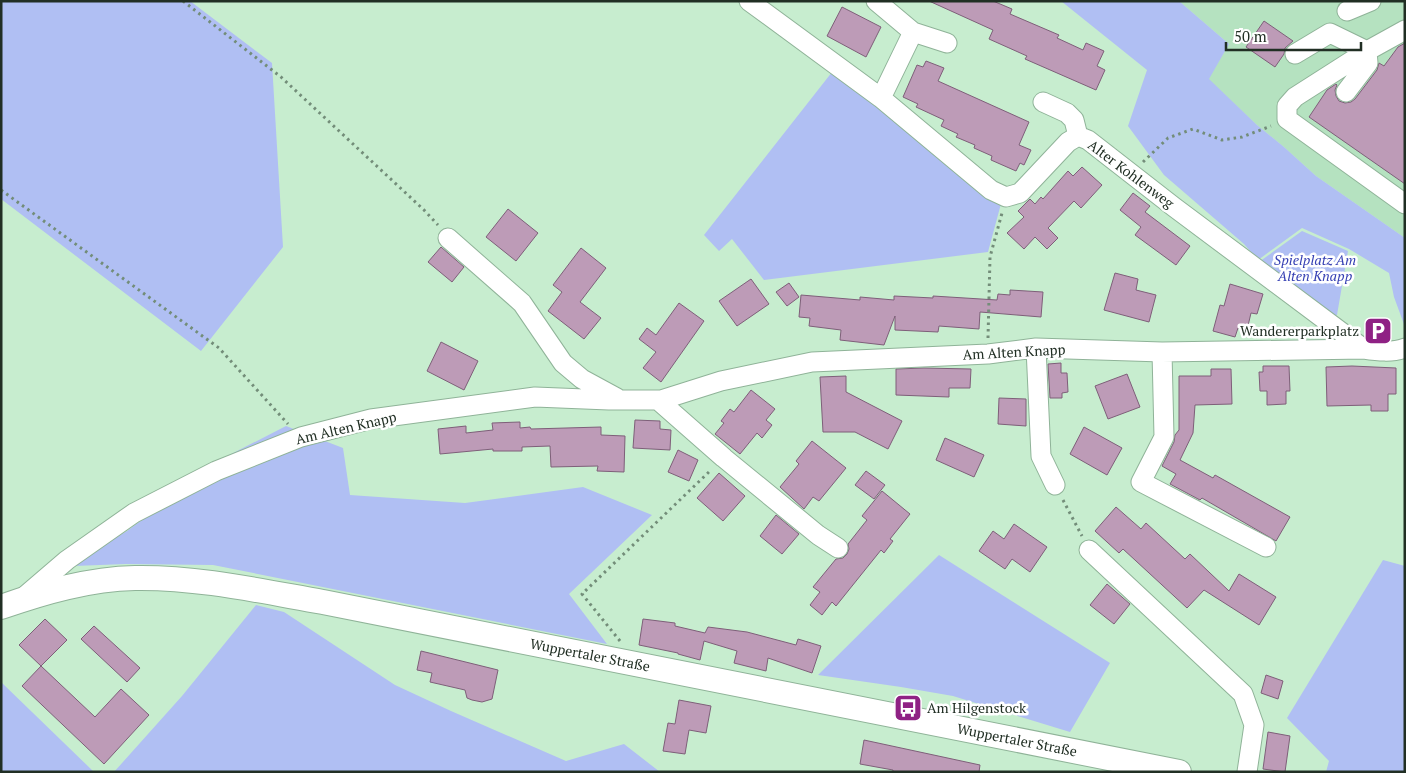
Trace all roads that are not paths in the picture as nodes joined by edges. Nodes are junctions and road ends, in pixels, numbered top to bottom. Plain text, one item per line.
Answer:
1 (749, 1) edge
2 (876, 1) edge
3 (1371, 1) edge
4 (1347, 11) dead end
5 (1405, 30) edge
6 (913, 32) junction
7 (947, 43) dead end
8 (1367, 51) junction
9 (1295, 54) dead end
10 (1346, 92) dead end
11 (882, 98) junction
12 (1043, 102) dead end
13 (1078, 136) junction
14 (1405, 204) edge
15 (448, 238) road end
16 (1036, 348) junction
17 (1364, 348) junction
18 (1405, 348) edge
19 (1162, 352) junction
20 (622, 400) junction
21 (658, 400) junction
22 (1055, 485) road end
23 (1266, 547) dead end
24 (838, 548) dead end
25 (1089, 550) road end
26 (10, 604) edge
27 (1179, 772) edge
28 (1246, 772) edge

1 - 11 street
2 - 6 street
3 - 4 street
5 - 8 street
6 - 7 street
6 - 11 street
8 - 9 street
8 - 10 street
8 - 14 street
11 - 13 street, Alter Kohlenweg
12 - 13 street
13 - 17 street, Alter Kohlenweg
15 - 20 street
16 - 19 street, Am Alten Knapp
16 - 21 street, Am Alten Knapp
16 - 22 street
17 - 18 street, Am Alten Knapp
17 - 19 street, Am Alten Knapp
19 - 23 street
20 - 21 street, Am Alten Knapp
20 - 26 street, Am Alten Knapp
21 - 24 street
25 - 28 street
26 - 27 main road, Wuppertaler Straße

